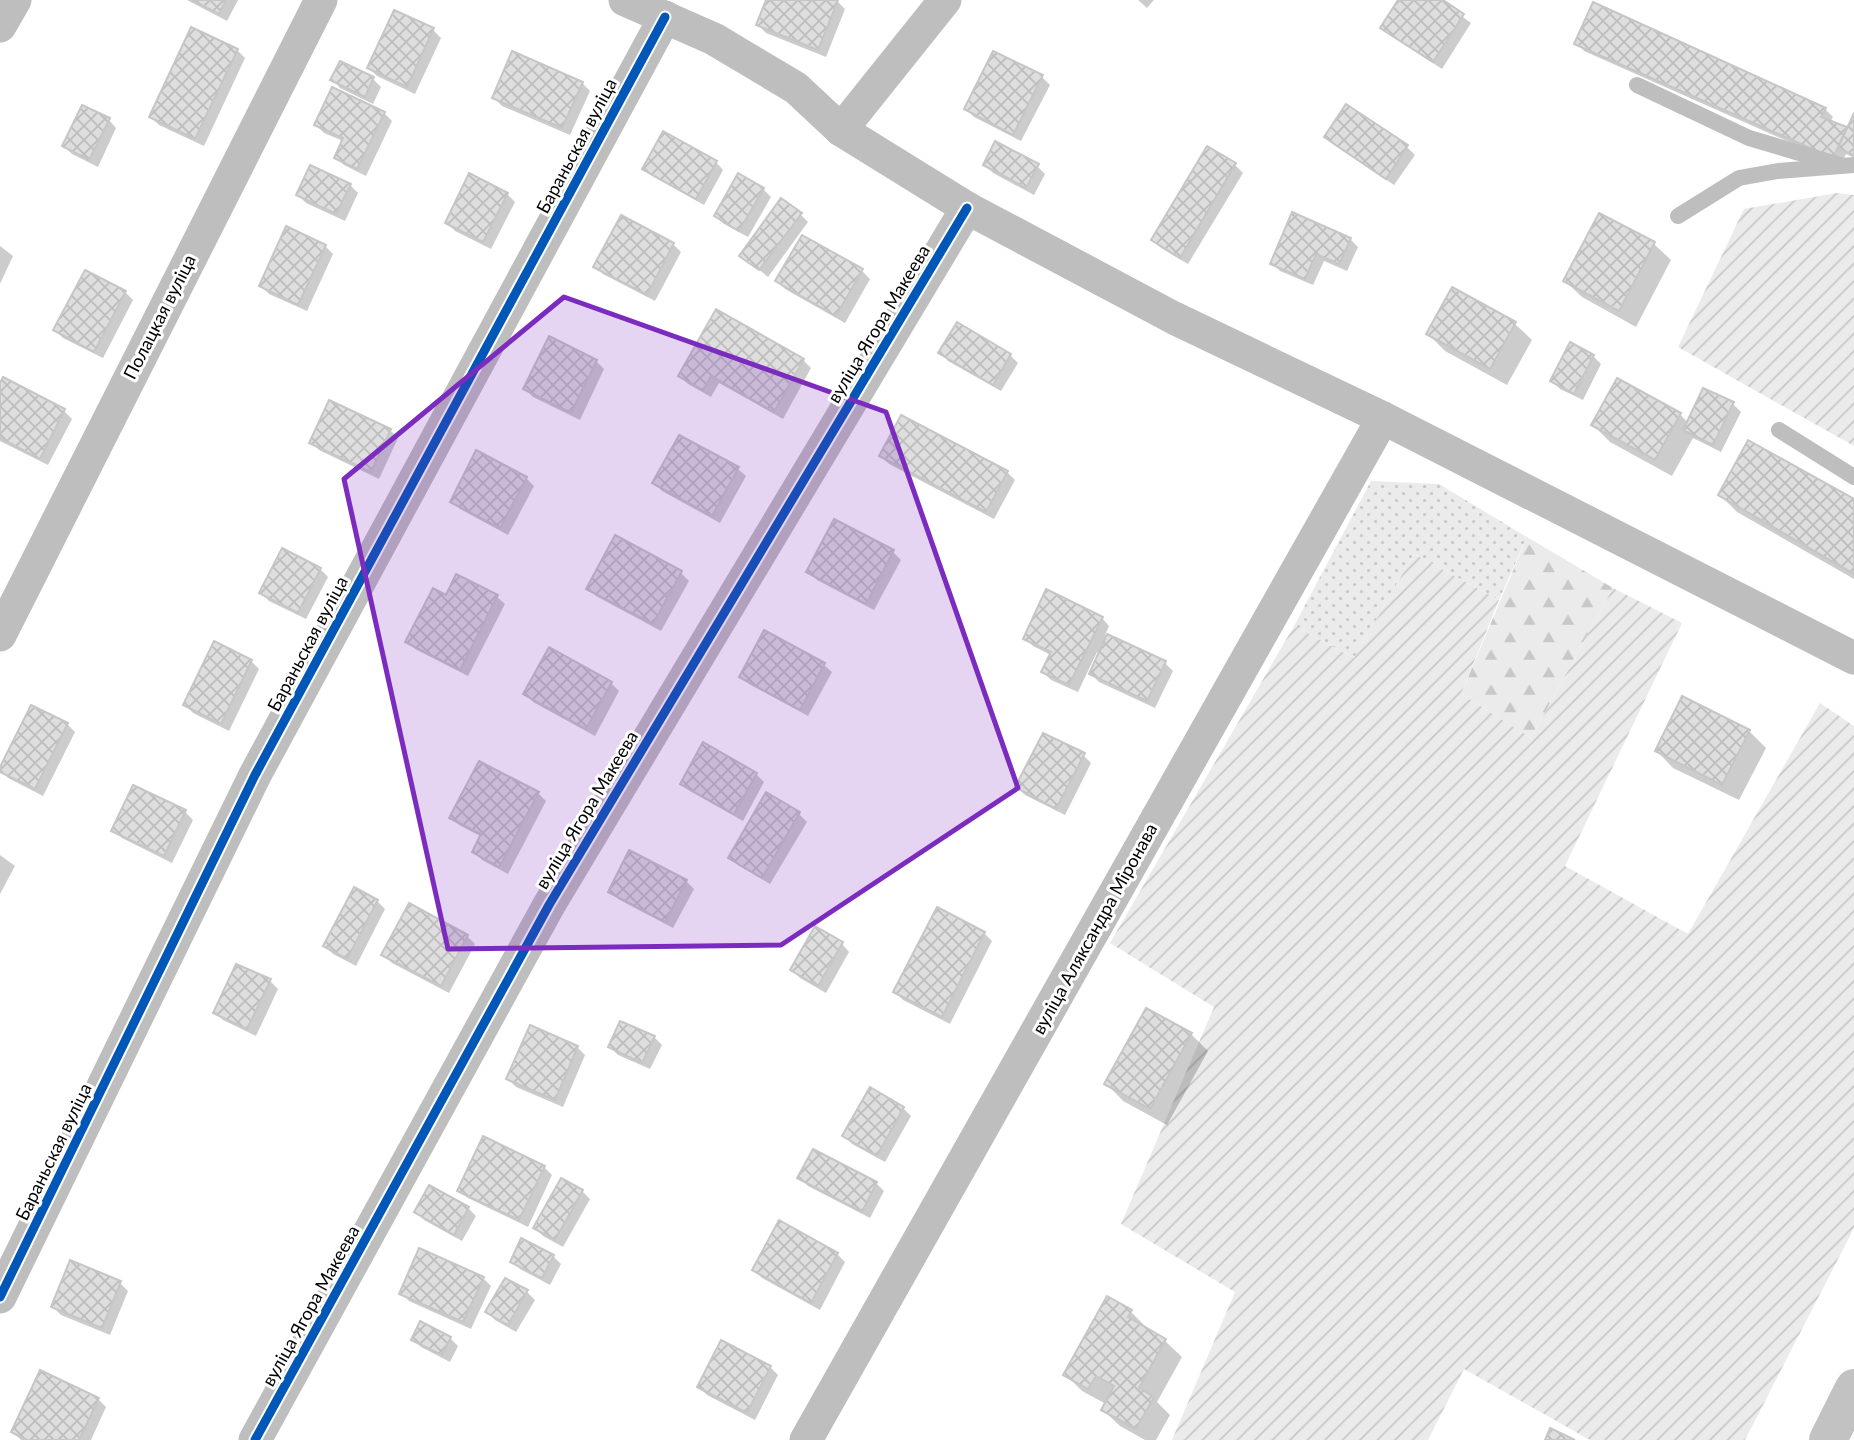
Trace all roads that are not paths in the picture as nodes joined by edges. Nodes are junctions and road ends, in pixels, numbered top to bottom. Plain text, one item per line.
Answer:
1 (16, 0) edge
2 (321, 0) edge
3 (625, 0) edge
4 (944, 0) edge
5 (665, 17) junction
6 (0, 26) edge
7 (1637, 85) dead end
8 (841, 130) junction
9 (1847, 165) edge
10 (967, 208) junction
11 (1678, 216) dead end
12 (1383, 418) junction
13 (1779, 430) dead end
14 (1854, 477) edge
15 (0, 635) edge
16 (1854, 658) edge
17 (0, 1297) edge
18 (1854, 1388) edge
19 (1839, 1432) edge
20 (255, 1440) edge
21 (806, 1440) edge

1 - 6 street
2 - 15 street, Полацкая вуліца
3 - 5 street
4 - 8 street
5 - 8 street
5 - 17 street, Бараньская вуліца
7 - 9 lane
8 - 10 street
9 - 11 lane
10 - 12 street
10 - 20 street, вуліца Ягора Макеева
12 - 16 street
12 - 21 street, вуліца Аляксандра Міронава
13 - 14 lane
18 - 19 street

